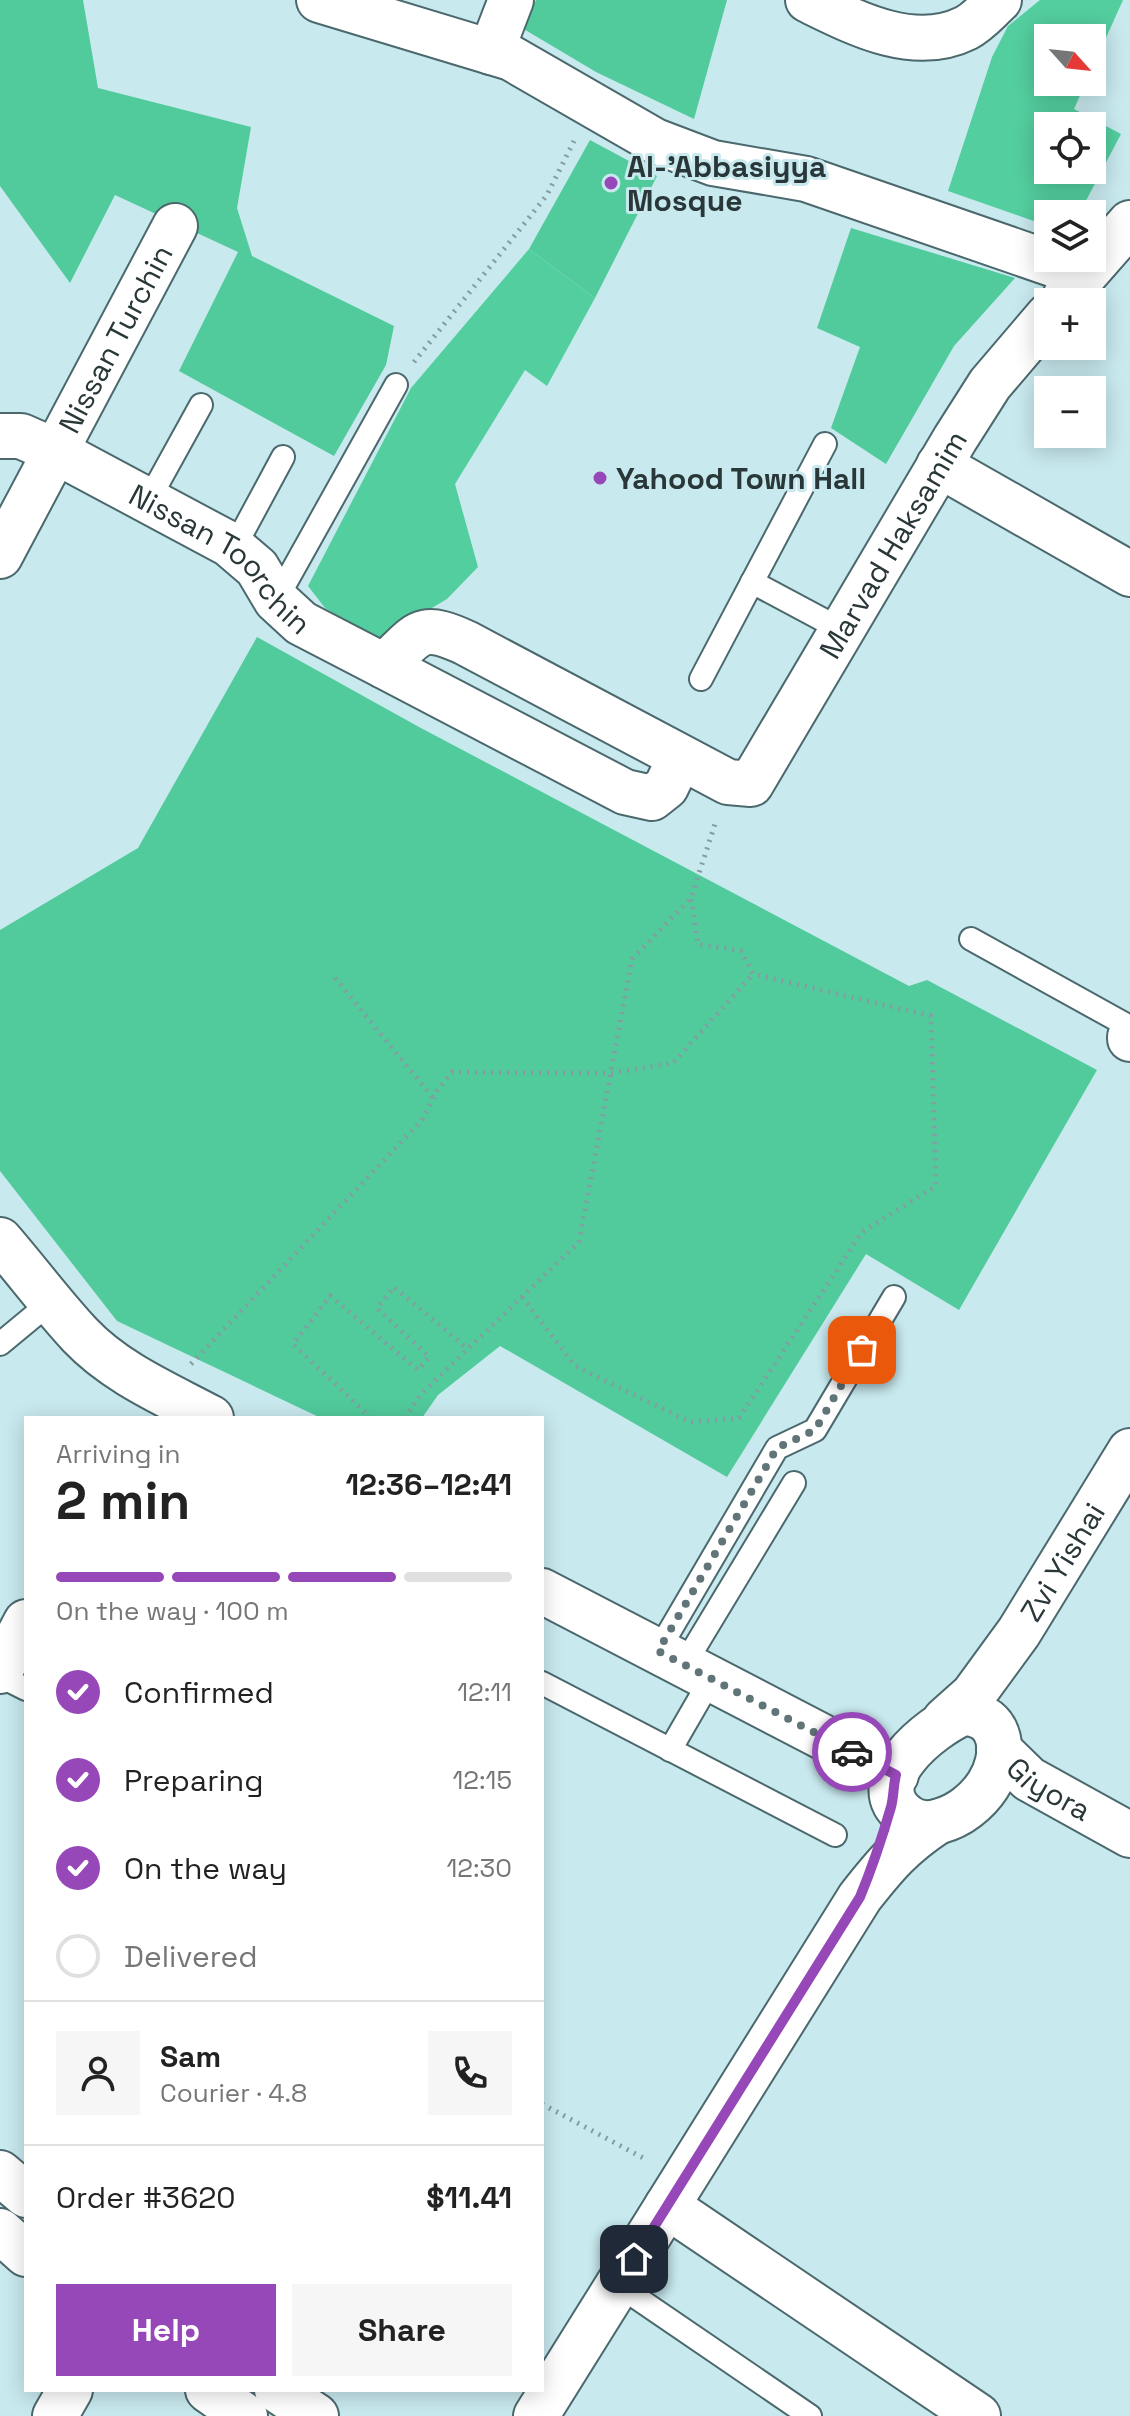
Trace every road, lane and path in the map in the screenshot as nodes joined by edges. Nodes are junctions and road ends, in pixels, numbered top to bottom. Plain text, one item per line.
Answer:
1 (319, 0) edge
2 (511, 0) edge
3 (808, 0) edge
4 (999, 0) edge
5 (491, 52) junction
6 (592, 105) junction
7 (175, 226) dead end
8 (1034, 242) edge
9 (1034, 332) edge
10 (396, 385) joint
11 (201, 405) dead end
12 (0, 436) edge
13 (825, 444) dead end
14 (55, 451) junction
15 (283, 457) dead end
16 (939, 465) junction
17 (148, 501) junction
18 (234, 548) junction
19 (0, 556) edge
20 (1130, 574) edge
21 (752, 582) junction
22 (276, 600) junction
23 (842, 630) junction
24 (384, 666) junction
25 (701, 679) dead end
26 (680, 758) junction
27 (740, 783) junction
28 (691, 898) junction
29 (971, 939) dead end
30 (753, 974) junction
31 (335, 978) dead end
32 (1130, 1027) edge
33 (611, 1073) junction
34 (433, 1099) junction
35 (0, 1240) edge
36 (522, 1297) junction
37 (894, 1297) dead end
38 (52, 1301) junction
39 (0, 1344) edge
40 (468, 1349) junction
41 (149, 1399) edge
42 (204, 1416) edge
43 (369, 1416) edge
44 (406, 1416) edge
45 (1130, 1451) edge
46 (794, 1483) dead end
47 (544, 1592) edge
48 (24, 1626) edge
49 (1019, 1632) junction
50 (685, 1665) junction
51 (0, 1674) edge
52 (544, 1684) edge
53 (24, 1688) edge
54 (945, 1720) junction
55 (998, 1740) junction
56 (670, 1750) junction
57 (894, 1788) junction
58 (953, 1814) junction
59 (1118, 1829) edge
60 (835, 1835) dead end
61 (860, 1897) junction
62 (544, 2105) edge
63 (0, 2173) edge
64 (24, 2193) edge
65 (675, 2193) junction
66 (0, 2231) edge
67 (24, 2252) edge
68 (618, 2285) junction
69 (69, 2392) edge
70 (211, 2392) edge
71 (280, 2392) edge
72 (55, 2416) edge
73 (245, 2416) edge
74 (316, 2416) edge
75 (536, 2416) edge
76 (810, 2416) edge
77 (978, 2416) edge

1 - 5 street
2 - 5 street
3 - 4 street
5 - 6 street
6 - 8 street
6 - 10 path
7 - 14 street, Nissan Turchin
9 - 16 street, Marvad Haksamim
10 - 22 lane
11 - 17 lane
12 - 14 street, Nissan Turchin
13 - 21 lane
14 - 17 street, Nissan Toorchin
14 - 19 street, Nissan Turchin
15 - 18 lane
16 - 20 street
16 - 23 street, Marvad Haksamim
17 - 18 street, Nissan Toorchin
18 - 22 street, Nissan Toorchin
21 - 23 lane
21 - 25 lane
22 - 24 street, Nissan Toorchin
23 - 27 street, Marvad Haksamim
24 - 26 street
24 - 26 street, Nissan Toorchin
26 - 27 street
27 - 28 path
28 - 30 path
28 - 33 path
29 - 32 lane
30 - 33 path
30 - 36 path
31 - 34 path
33 - 34 path
33 - 36 path
34 - 41 path
35 - 38 street
36 - 40 path
37 - 50 lane
38 - 39 lane
38 - 41 street
40 - 43 path
40 - 44 path
41 - 42 street
45 - 49 street, Zvi Yishai
46 - 50 lane
47 - 50 street
48 - 51 street
49 - 54 street, Zvi Yishai
49 - 55 street, Zvi Yishai
50 - 56 lane
50 - 57 street
51 - 53 lane
52 - 56 lane
54 - 55 street
54 - 57 street
55 - 58 street
55 - 59 street, Giyora
56 - 60 lane
57 - 58 street
57 - 61 street
58 - 59 street, Giyora
58 - 61 street
61 - 65 street
62 - 65 path
63 - 64 street
65 - 68 street
65 - 77 street
66 - 67 street
68 - 75 street
68 - 76 lane
69 - 72 street
70 - 73 street
71 - 74 street

